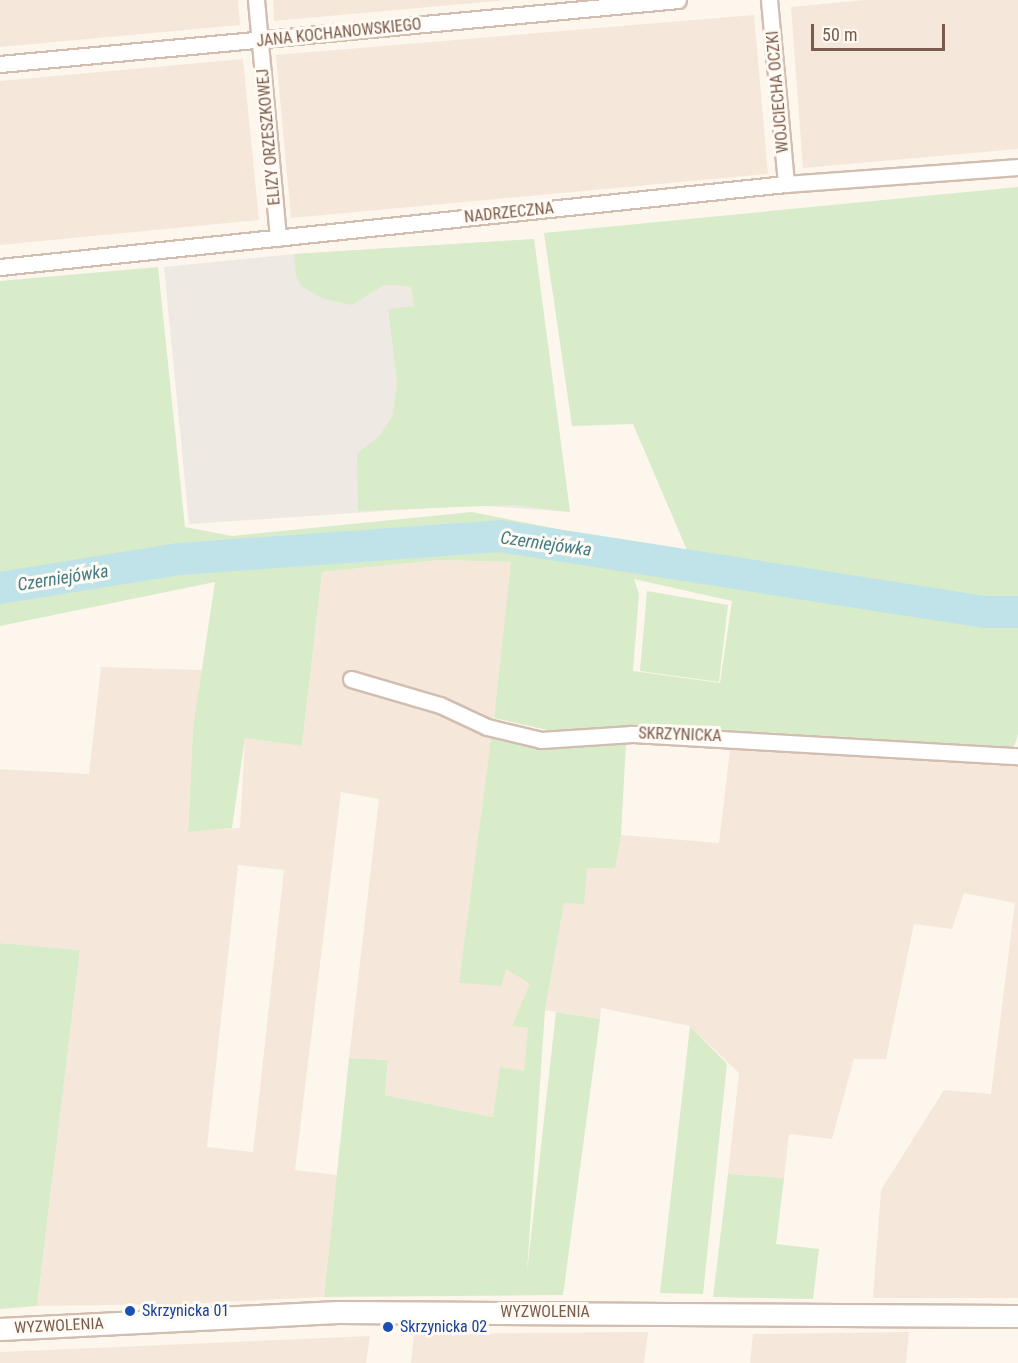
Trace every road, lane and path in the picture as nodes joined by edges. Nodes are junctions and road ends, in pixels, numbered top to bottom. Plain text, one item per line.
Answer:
1 (256, 0) edge
2 (678, 0) edge
3 (770, 0) edge
4 (259, 41) junction
5 (0, 64) edge
6 (1018, 167) edge
7 (786, 184) junction
8 (278, 238) junction
9 (0, 267) edge
10 (351, 679) dead end
11 (1018, 756) edge
12 (1018, 1316) edge
13 (0, 1329) edge

1 - 4 street, ELIZY ORZESZKOWEJ
2 - 4 street, JANA KOCHANOWSKIEGO
3 - 7 street, WOJCIECHA OCZKI
4 - 5 street, JANA KOCHANOWSKIEGO
4 - 8 street, ELIZY ORZESZKOWEJ
6 - 7 street, NADRZECZNA
7 - 8 street, NADRZECZNA
8 - 9 street, NADRZECZNA
10 - 11 street, SKRZYNICKA
12 - 13 street, WYZWOLENIA

